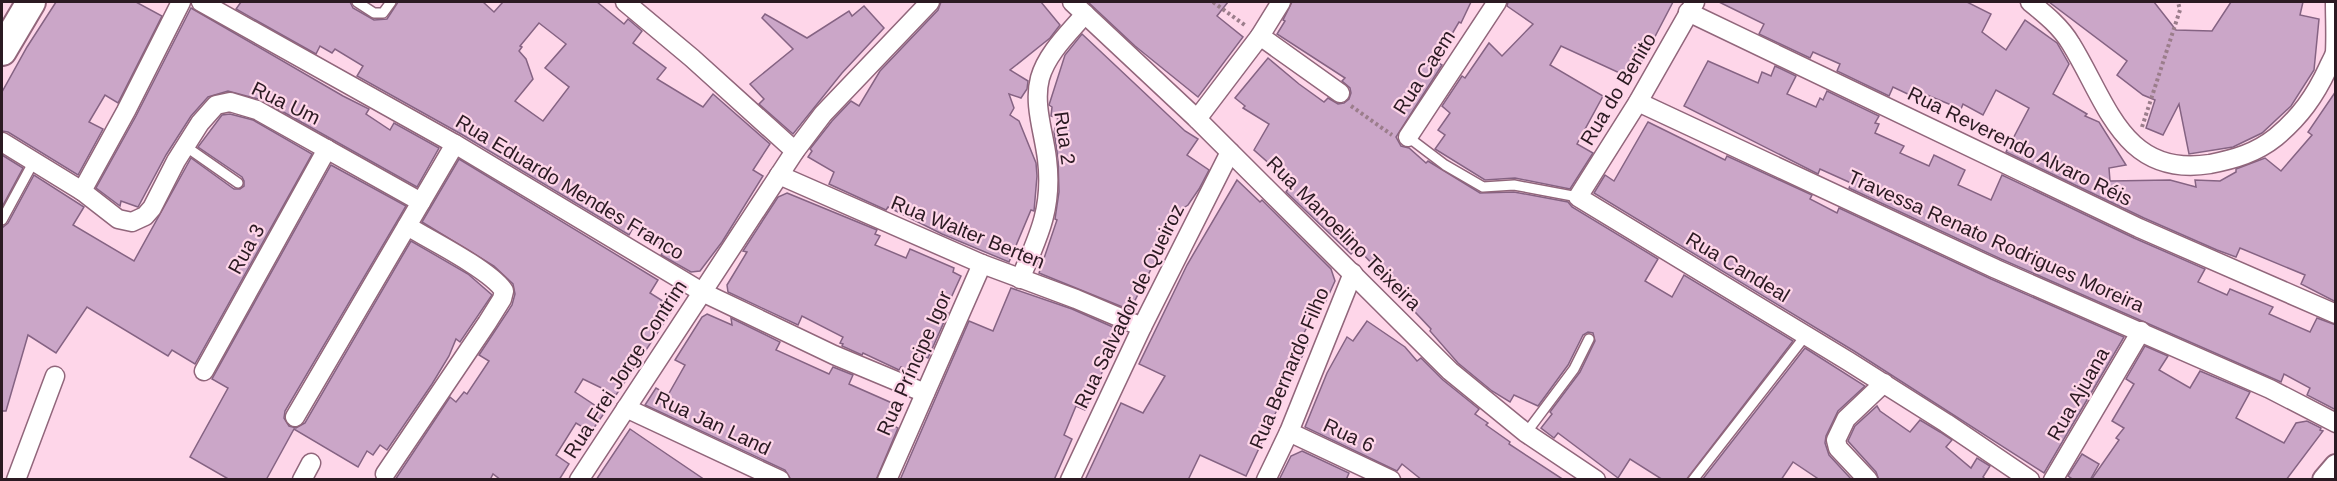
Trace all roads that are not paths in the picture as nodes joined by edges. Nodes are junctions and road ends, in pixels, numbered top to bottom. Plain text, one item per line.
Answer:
1 (31, 2) edge
2 (181, 2) edge
3 (201, 2) edge
4 (357, 2) edge
5 (391, 2) edge
6 (625, 2) edge
7 (930, 2) edge
8 (1281, 2) edge
9 (1497, 2) edge
10 (2030, 2) edge
11 (2334, 2) edge
12 (1691, 7) edge
13 (1078, 8) edge
14 (1260, 36) junction
15 (2, 51) edge
16 (2335, 54) edge
17 (1340, 93) road end
18 (1638, 102) junction
19 (1197, 118) junction
20 (1408, 137) joint
21 (2, 142) edge
22 (455, 144) junction
23 (185, 146) junction
24 (327, 149) junction
25 (795, 151) junction
26 (1230, 152) junction
27 (34, 161) junction
28 (779, 175) junction
29 (238, 183) dead end
30 (82, 191) junction
31 (1578, 197) junction
32 (421, 202) junction
33 (2, 220) edge
34 (407, 226) junction
35 (982, 264) junction
36 (1353, 273) junction
37 (1020, 279) junction
38 (702, 292) junction
39 (2336, 314) edge
40 (1142, 327) junction
41 (2141, 331) junction
42 (1806, 334) junction
43 (1589, 339) dead end
44 (204, 371) dead end
45 (55, 376) dead end
46 (1884, 383) junction
47 (925, 393) junction
48 (626, 408) junction
49 (295, 417) dead end
50 (2336, 423) edge
51 (1289, 432) junction
52 (1526, 433) junction
53 (311, 463) dead end
54 (385, 474) dead end
55 (16, 480) edge
56 (302, 480) edge
57 (579, 480) edge
58 (780, 480) edge
59 (887, 480) edge
60 (1070, 480) edge
61 (1266, 480) edge
62 (1391, 480) edge
63 (1596, 480) edge
64 (1693, 480) edge
65 (1869, 480) edge
66 (2030, 480) edge
67 (2053, 480) edge

1 - 15 main road
2 - 30 street
3 - 22 street, Rua Eduardo Mendes Franco
4 - 5 lane
6 - 25 street
7 - 25 street, Rua Frei Jorge Contrim
8 - 14 street
9 - 20 street, Rua Caem
10 - 16 street
11 - 16 street
12 - 18 street, Rua do Benito
12 - 39 street, Rua Reverendo Alvaro Réis
13 - 19 street, Rua Manoelino Teixeira
13 - 37 street, Rua 2
14 - 17 street
14 - 19 street
18 - 31 street, Rua do Benito
18 - 41 street, Travessa Renato Rodrigues Moreira
19 - 26 street, Rua Manoelino Teixeira
20 - 31 lane, Rua Candeal
21 - 27 street, Rua Um
22 - 32 street
22 - 38 street, Rua Eduardo Mendes Franco
23 - 24 street, Rua Um
23 - 29 lane
23 - 30 street, Rua Um
24 - 32 street, Rua Um
24 - 44 street, Rua 3
25 - 28 street, Rua Frei Jorge Contrim
26 - 36 street, Rua Manoelino Teixeira
26 - 40 street, Rua Salvador de Queiroz
27 - 30 street, Rua Um
27 - 33 lane
28 - 35 street, Rua Walter Berten
28 - 38 street, Rua Frei Jorge Contrim
31 - 42 street, Rua Candeal
32 - 34 street
34 - 49 street
34 - 54 street
35 - 37 street, Rua Walter Berten
35 - 47 street, Rua Príncipe Igor
36 - 51 street, Rua Bernardo Filho
36 - 52 street, Rua Manoelino Teixeira
37 - 40 street, Rua Walter Berten
38 - 47 street, Rua Eduardo Mendes Franco
38 - 48 street, Rua Frei Jorge Contrim
40 - 60 street, Rua Salvador de Queiroz
41 - 50 street, Travessa Renato Rodrigues Moreira
41 - 67 street, Rua Ajuana
42 - 46 street, Rua Candeal
42 - 64 lane
43 - 52 lane
45 - 55 street
46 - 65 street
46 - 66 street, Rua Candeal
47 - 59 street, Rua Príncipe Igor
48 - 57 street, Rua Frei Jorge Contrim
48 - 58 street, Rua Jan Land
51 - 61 street, Rua Bernardo Filho
51 - 62 street, Rua 6
52 - 63 street, Rua Manoelino Teixeira
53 - 56 street

